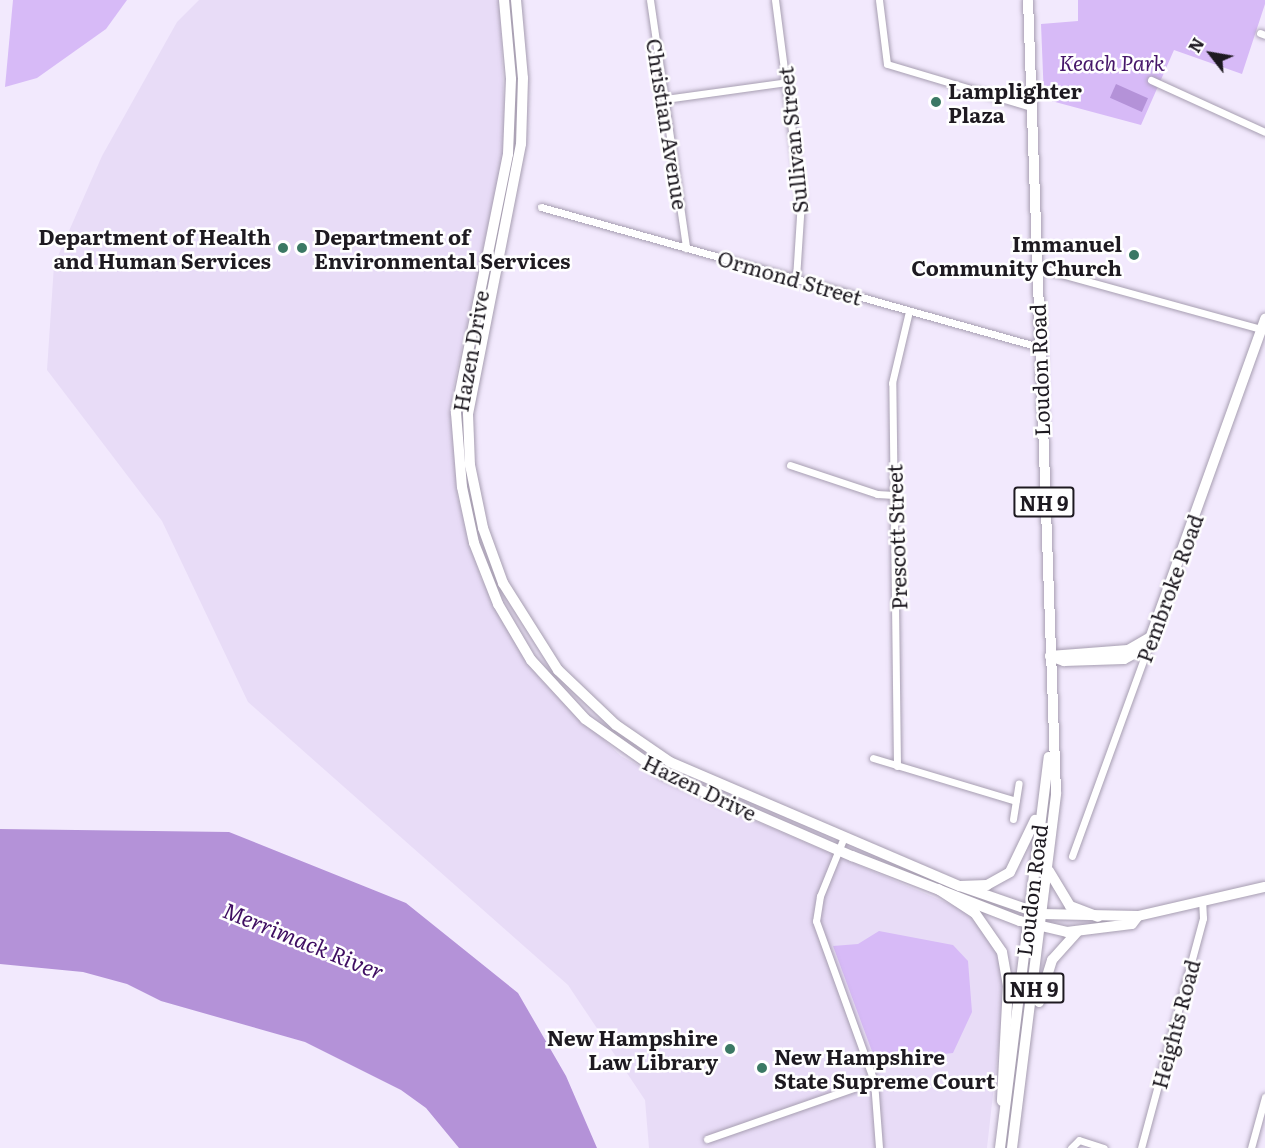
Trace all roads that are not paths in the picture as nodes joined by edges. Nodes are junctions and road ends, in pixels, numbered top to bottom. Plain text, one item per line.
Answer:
1 (504, 0) edge
2 (516, 0) edge
3 (650, 0) edge
4 (775, 0) edge
5 (879, 0) edge
6 (1028, 0) edge
7 (1151, 80) dead end
8 (787, 82) junction
9 (665, 99) junction
10 (1031, 107) junction
11 (1265, 132) edge
12 (541, 207) dead end
13 (686, 248) junction
14 (1036, 267) junction
15 (796, 279) junction
16 (909, 311) junction
17 (1263, 324) edge
18 (1038, 347) junction
19 (790, 465) dead end
20 (894, 495) junction
21 (1152, 636) junction
22 (1050, 656) junction
23 (1052, 739) junction
24 (873, 758) dead end
25 (897, 766) junction
26 (1019, 783) dead end
27 (1042, 799) junction
28 (1016, 801) junction
29 (1013, 819) dead end
30 (844, 837) junction
31 (839, 849) junction
32 (1072, 856) dead end
33 (1048, 867) junction
34 (960, 886) junction
35 (1265, 887) edge
36 (938, 889) junction
37 (1202, 900) junction
38 (1029, 910) junction
39 (1041, 914) junction
40 (1138, 916) junction
41 (1098, 917) junction
42 (1028, 923) junction
43 (1041, 926) junction
44 (1078, 931) junction
45 (874, 1081) junction
46 (1020, 1087) junction
47 (1265, 1097) edge
48 (1004, 1116) junction
49 (707, 1138) dead end
50 (879, 1148) edge
51 (1000, 1148) edge
52 (1012, 1148) edge
53 (1071, 1148) edge
54 (1104, 1148) edge
55 (1141, 1148) edge
56 (1251, 1148) edge

1 - 31 street, Hazen Drive
2 - 30 street, Hazen Drive
3 - 9 street, Christian Avenue
4 - 8 street, Sullivan Street
5 - 10 street
6 - 10 street, Loudon Road / NH 9
7 - 11 street
8 - 9 street
8 - 15 street, Sullivan Street
9 - 13 street, Christian Avenue
10 - 14 street, Loudon Road / NH 9
12 - 13 street, Ormond Street
13 - 15 street, Ormond Street
14 - 17 street
14 - 18 street, Loudon Road / NH 9
15 - 16 street, Ormond Street
16 - 18 street, Ormond Street
16 - 20 street, Prescott Street
17 - 21 street, Pembroke Road
18 - 22 street, Loudon Road / NH 9
19 - 20 street
20 - 25 street, Prescott Street
21 - 22 street
21 - 32 street, Pembroke Road
22 - 23 street, Loudon Road / NH 9
23 - 27 street, Loudon Road / NH 9
23 - 33 street, Loudon Road / NH 9
24 - 25 street
25 - 28 street
26 - 28 street
27 - 34 street
27 - 38 street, Loudon Road / NH 9
28 - 29 street
30 - 31 street
30 - 34 street, Hazen Drive
31 - 36 street, Hazen Drive
31 - 45 street
33 - 39 street, Loudon Road / NH 9
33 - 41 street
34 - 38 street, Hazen Drive
35 - 37 street
36 - 42 street, Hazen Drive
36 - 48 street
37 - 40 street
37 - 55 street, Heights Road
38 - 39 street, Hazen Drive
38 - 42 street, Loudon Road / NH 9
39 - 41 street, Hazen Drive
39 - 43 street, Loudon Road / NH 9
40 - 41 street, Hazen Drive
40 - 44 street, Hazen Drive
42 - 43 street, Hazen Drive
42 - 48 street, Loudon Road / NH 9
43 - 44 street, Hazen Drive
43 - 46 street, Loudon Road / NH 9
44 - 46 street
45 - 49 street
45 - 50 street
46 - 52 street, Loudon Road / NH 9
47 - 56 street
48 - 51 street, Loudon Road / NH 9
53 - 54 street

